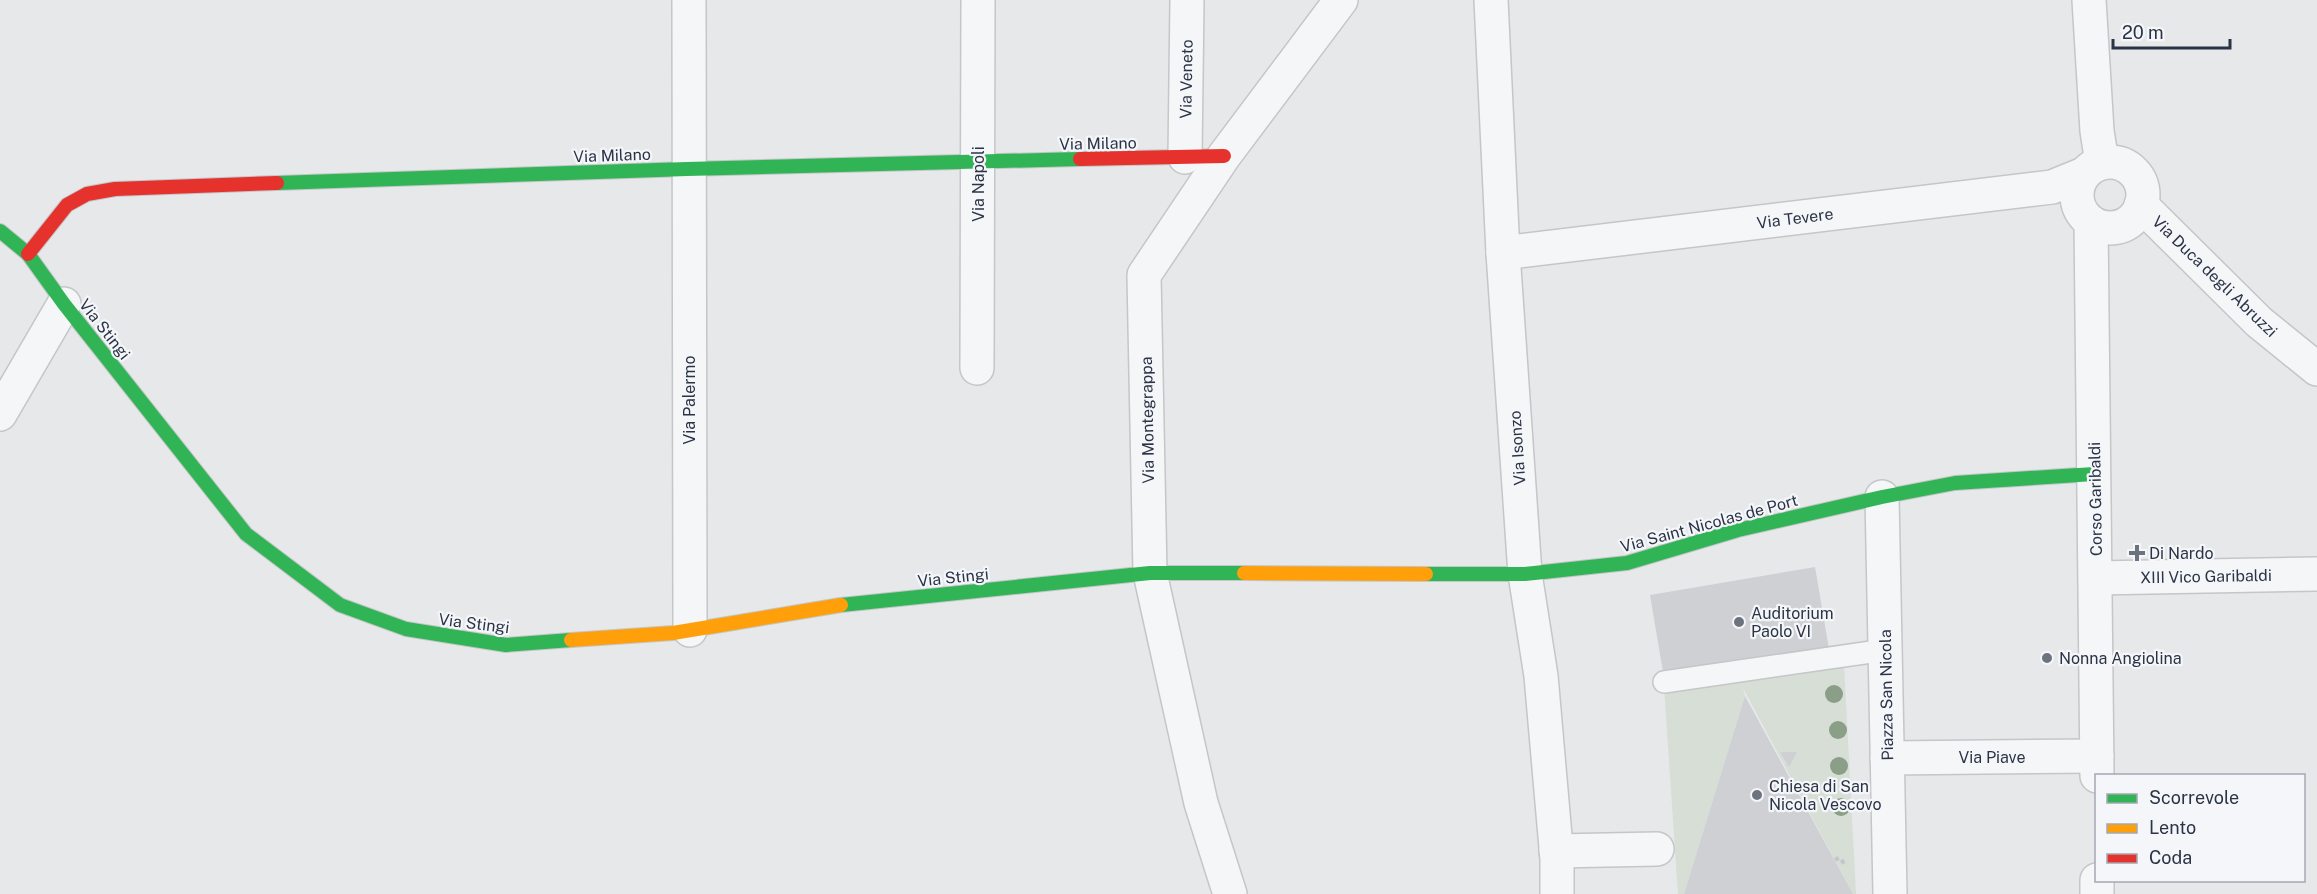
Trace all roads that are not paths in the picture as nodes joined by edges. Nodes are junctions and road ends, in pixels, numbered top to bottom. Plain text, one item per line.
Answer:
1 (689, 0) edge
2 (978, 0) edge
3 (1187, 0) edge
4 (1341, 0) edge
5 (1491, 0) edge
6 (2089, 0) edge
7 (1224, 156) junction
8 (1185, 157) junction
9 (978, 163) junction
10 (2093, 168) junction
11 (687, 169) junction
12 (2141, 205) junction
13 (2091, 222) junction
14 (0, 231) edge
15 (1503, 253) junction
16 (28, 254) junction
17 (64, 304) junction
18 (976, 368) dead end
19 (2317, 369) edge
20 (0, 414) edge
21 (2094, 474) junction
22 (1882, 497) junction
23 (1150, 573) junction
24 (1526, 574) junction
25 (2317, 574) edge
26 (2096, 578) junction
27 (690, 630) junction
28 (1885, 650) junction
29 (1664, 682) dead end
30 (1887, 758) junction
31 (2097, 766) edge
32 (1657, 849) dead end
33 (1556, 851) junction
34 (1230, 894) edge
35 (1557, 894) edge
36 (1890, 894) edge

1 - 11 street, Via Palermo
2 - 9 street, Via Napoli
3 - 8 street, Via Veneto
4 - 7 street, Via Montegrappa
5 - 15 street, Via Isonzo
6 - 10 street
7 - 8 street, Via Milano
7 - 23 street, Via Montegrappa
8 - 9 street, Via Milano
9 - 11 street, Via Milano
9 - 18 street, Via Napoli
10 - 12 street
10 - 13 street
10 - 15 street, Via Tevere
11 - 16 street, Via Milano
11 - 27 street, Via Palermo
12 - 13 street
12 - 19 street, Via Duca degli Abruzzi
13 - 21 street, Corso Garibaldi
14 - 16 street, Via Stingi
15 - 24 street, Via Isonzo
16 - 17 street, Via Stingi
17 - 20 street
17 - 27 street, Via Stingi
21 - 22 street, Via Saint Nicolas de Port
21 - 26 street, Corso Garibaldi
22 - 24 street, Via Saint Nicolas de Port
22 - 28 street, Piazza San Nicola
23 - 24 street, Via Saint Nicolas de Port
23 - 27 street, Via Stingi
23 - 34 street, Via Montegrappa
24 - 33 street, Via Isonzo
25 - 26 street, XIII Vico Garibaldi
26 - 31 street, Corso Garibaldi
28 - 29 lane
28 - 30 street, Piazza San Nicola
30 - 31 street, Via Piave
30 - 36 street, Piazza San Nicola
32 - 33 street
33 - 35 street, Via Isonzo

